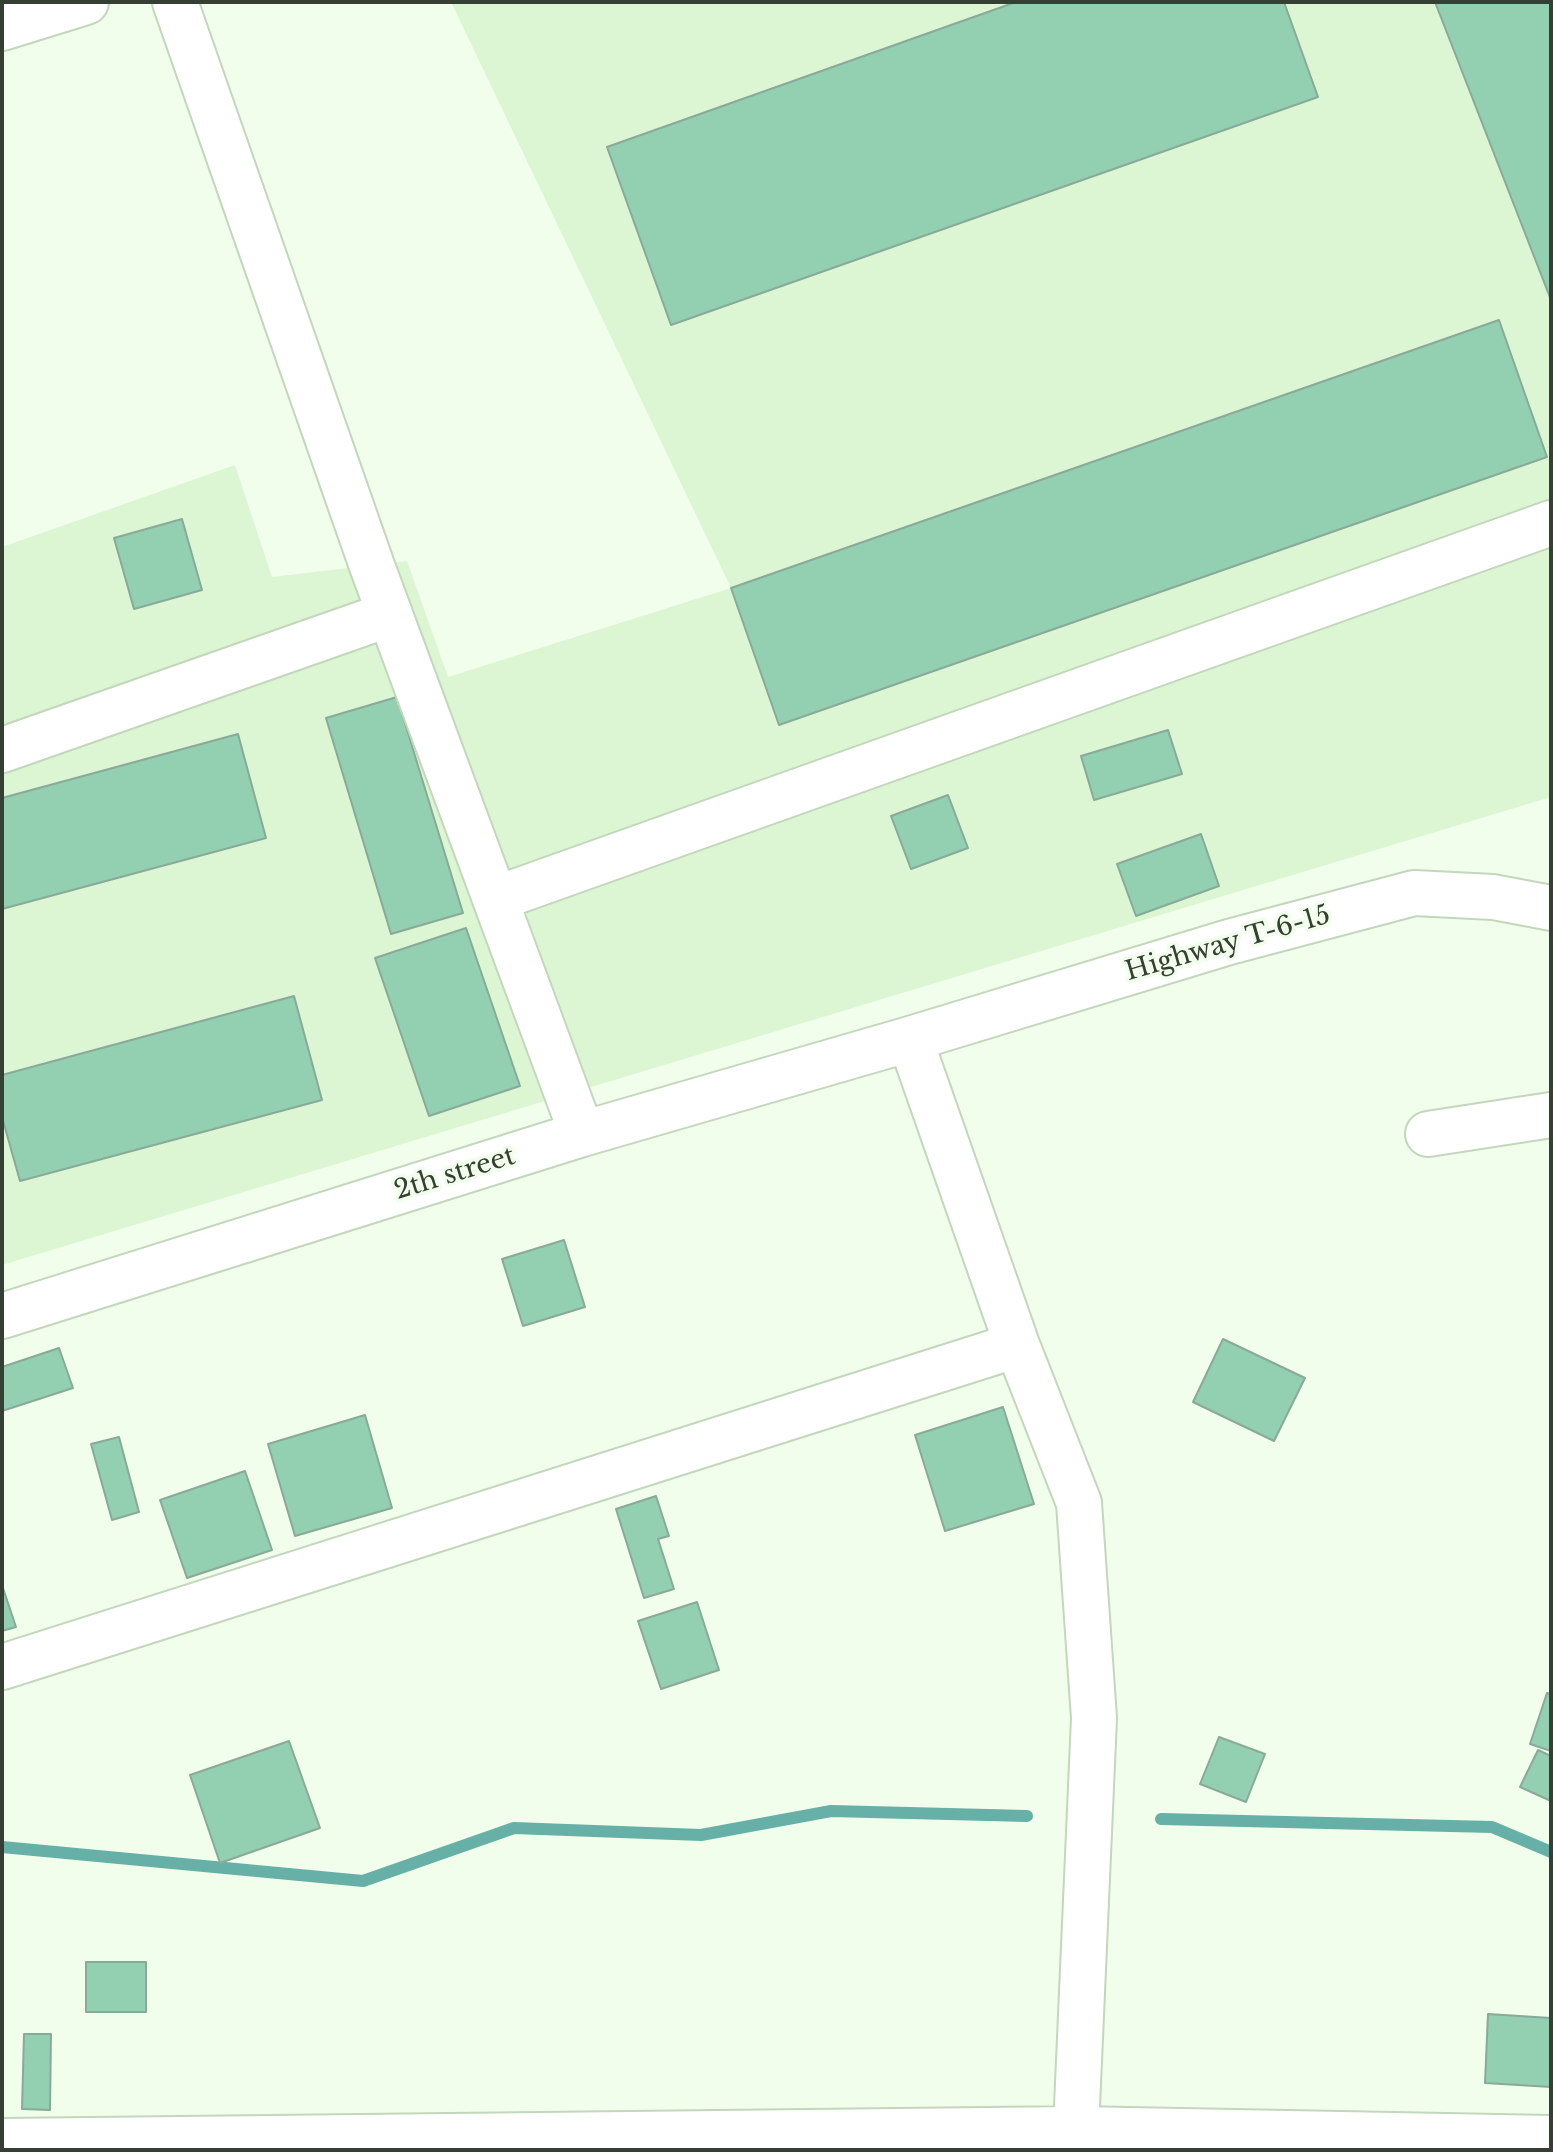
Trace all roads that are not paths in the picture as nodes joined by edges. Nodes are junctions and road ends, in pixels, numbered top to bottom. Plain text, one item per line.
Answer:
1 (86, 2) edge
2 (175, 2) edge
3 (2, 28) edge
4 (1551, 523) edge
5 (390, 614) junction
6 (2, 750) edge
7 (495, 899) junction
8 (1551, 908) edge
9 (910, 1039) junction
10 (1551, 1115) edge
11 (582, 1134) junction
12 (1428, 1134) dead end
13 (2, 1316) edge
14 (1017, 1345) junction
15 (2, 1667) edge
16 (1551, 2138) edge
17 (1077, 2139) edge
18 (2, 2141) edge

1 - 3 street
2 - 5 street
4 - 7 street
5 - 6 street
5 - 7 street
7 - 11 street
8 - 9 street, Highway T-6-15
9 - 11 street, 2th street
9 - 14 street
10 - 12 street
11 - 13 street, 2th street
14 - 15 street
14 - 17 street
16 - 17 street
17 - 18 street

